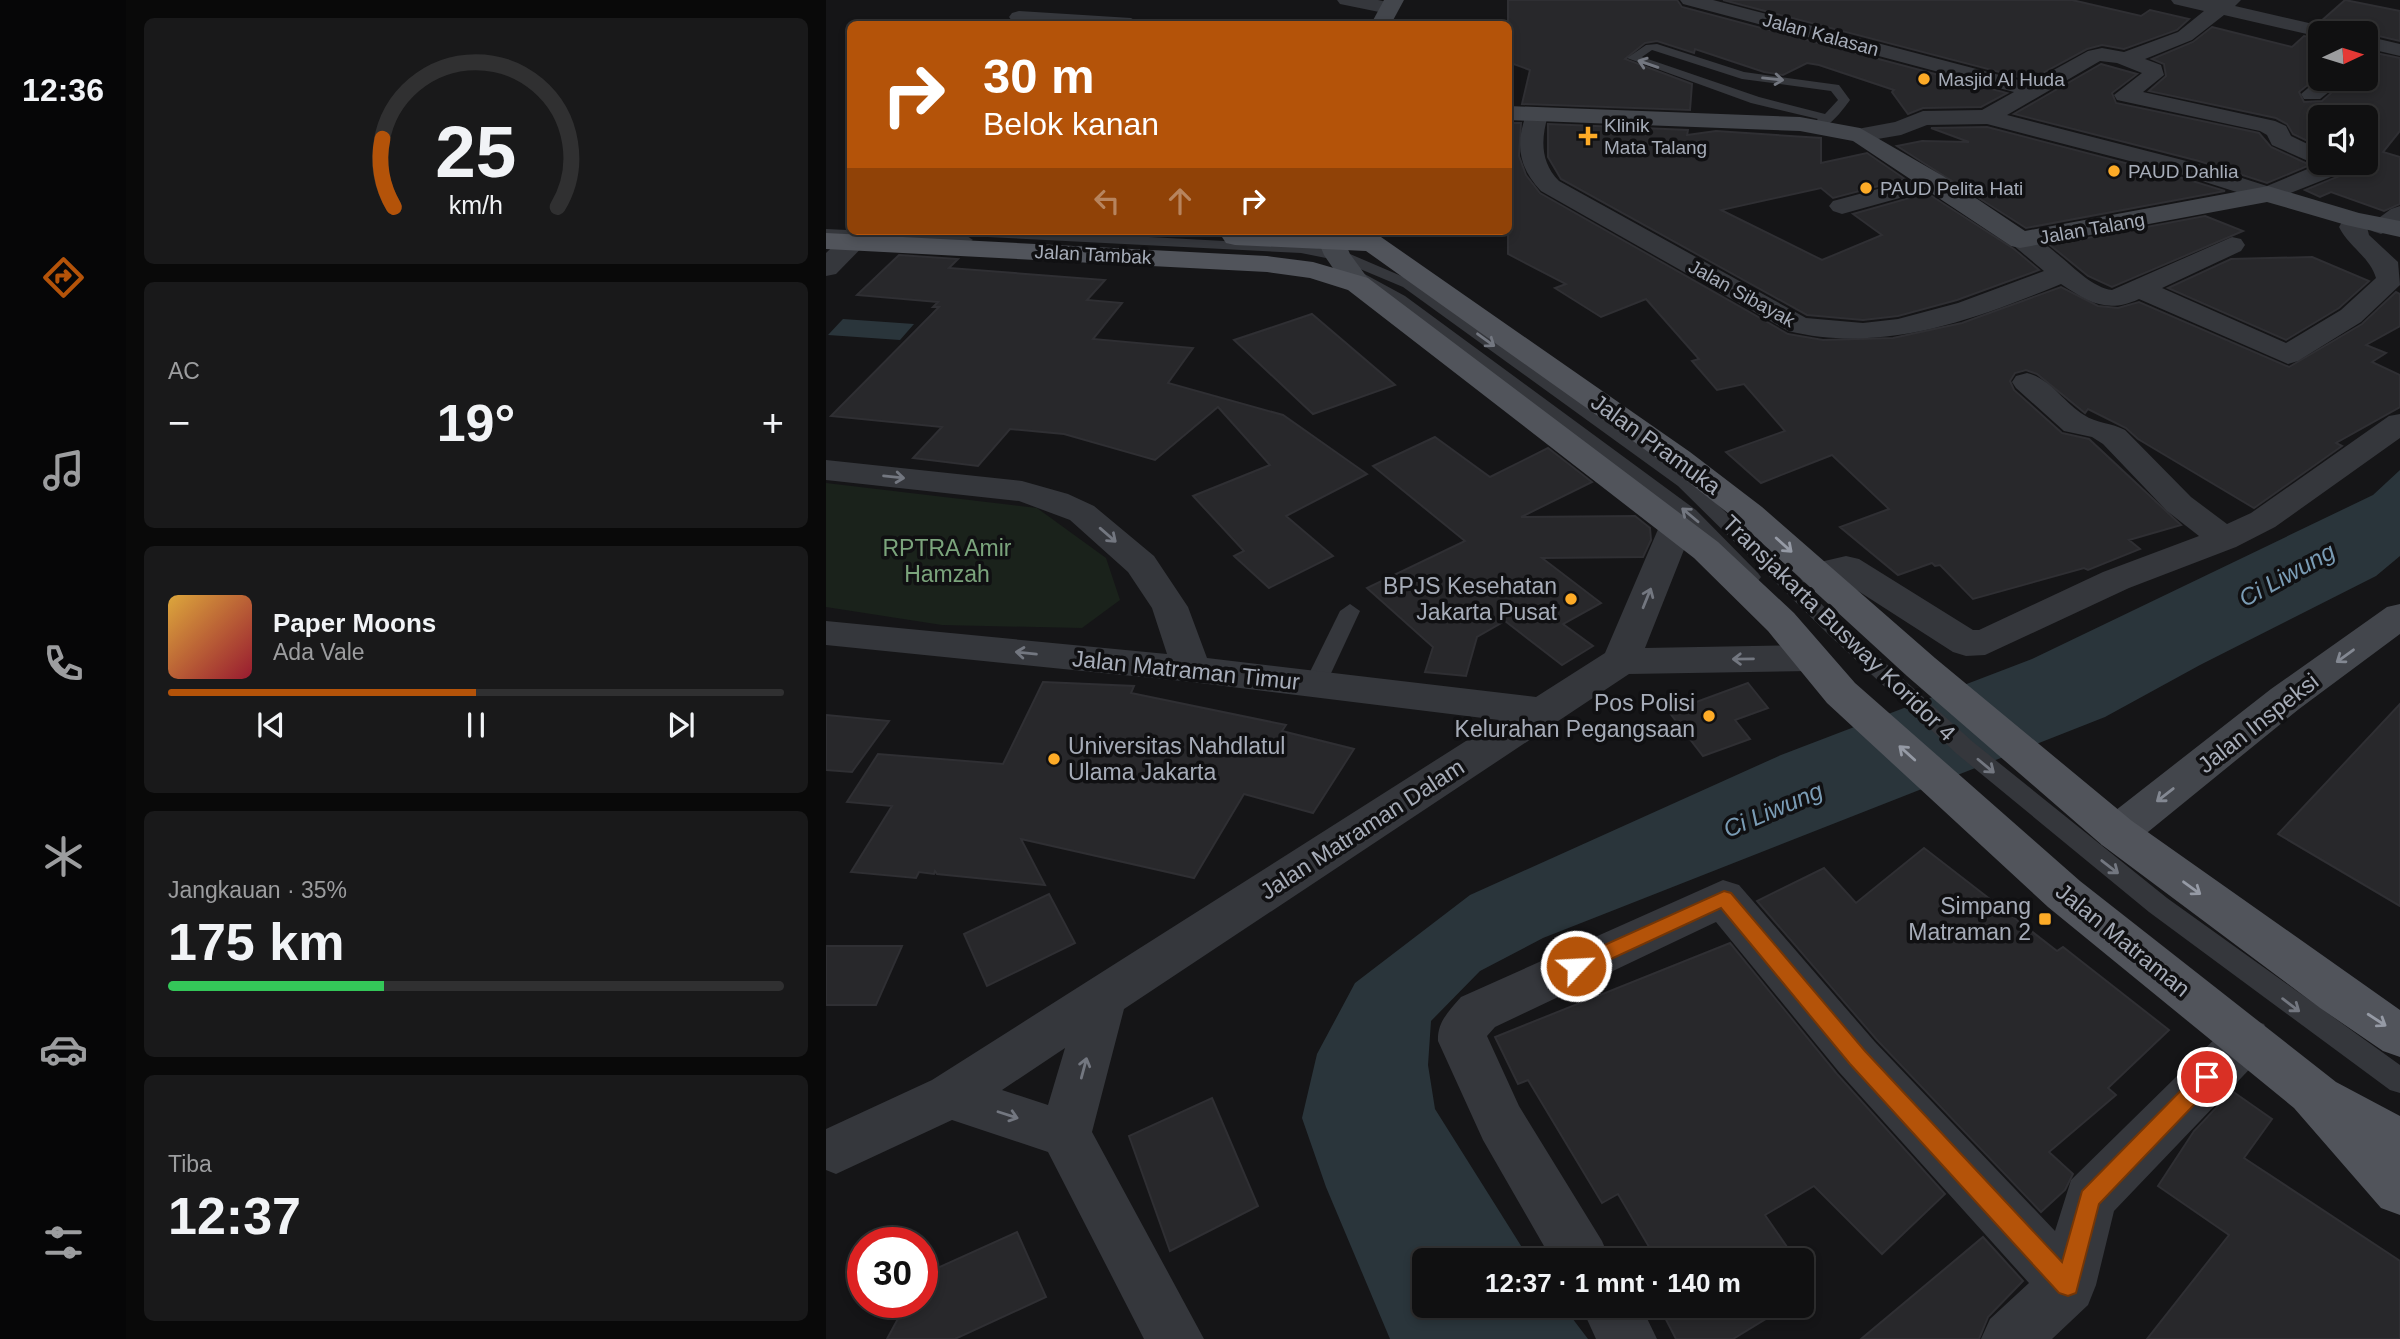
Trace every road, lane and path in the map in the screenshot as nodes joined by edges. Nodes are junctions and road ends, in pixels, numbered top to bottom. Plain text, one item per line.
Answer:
1 (1347, 0) edge
2 (1415, 0) edge
3 (1690, 0) edge
4 (2181, 0) edge
5 (2226, 4) edge
6 (1388, 11) edge
7 (1022, 15) edge
8 (1095, 21) edge
9 (1404, 21) edge
10 (2308, 27) edge
11 (2127, 58) junction
12 (1706, 64) junction
13 (1694, 79) junction
14 (2034, 91) junction
15 (2315, 91) edge
16 (2312, 93) dead end
17 (1512, 113) edge
18 (1537, 115) junction
19 (1987, 117) junction
20 (1822, 122) junction
21 (1860, 135) junction
22 (2308, 154) edge
23 (2315, 175) edge
24 (1934, 181) junction
25 (2268, 194) junction
26 (1842, 206) dead end
27 (2355, 220) junction
28 (2394, 223) edge
29 (840, 227) edge
30 (933, 235) edge
31 (1041, 235) edge
32 (1191, 235) edge
33 (1222, 235) edge
34 (1213, 236) junction
35 (1367, 237) edge
36 (2020, 240) junction
37 (2232, 245) dead end
38 (1346, 263) edge
39 (826, 268) edge
40 (2063, 273) junction
41 (2141, 289) junction
42 (2027, 382) dead end
43 (2400, 423) edge
44 (826, 470) edge
45 (1676, 527) junction
46 (2224, 539) junction
47 (1816, 574) junction
48 (1349, 611) dead end
49 (2400, 616) edge
50 (1781, 622) junction
51 (826, 633) edge
52 (1811, 658) junction
53 (1620, 661) junction
54 (1192, 669) junction
55 (1315, 684) junction
56 (1545, 712) junction
57 (2066, 812) junction
58 (2118, 833) junction
59 (1102, 997) junction
60 (2400, 1036) edge
61 (2247, 1039) junction
62 (2400, 1081) edge
63 (2312, 1092) junction
64 (950, 1096) junction
65 (1066, 1134) junction
66 (2400, 1143) edge
67 (829, 1153) edge
68 (2400, 1190) edge
69 (1575, 1248) edge
70 (2068, 1285) junction
71 (1616, 1318) edge
72 (1175, 1339) edge
73 (1628, 1339) edge
74 (2010, 1339) edge

1 - 6 street
2 - 9 street
3 - 14 street, Jalan Kalasan
4 - 5 street
5 - 10 street
5 - 11 street
7 - 8 street
11 - 14 street
11 - 22 street
12 - 13 lane
13 -> 12 lane
12 -> 20 lane
13 - 20 lane
14 - 19 street
15 - 16 street
17 - 18 street, Jalan Talang
18 - 20 street, Jalan Talang
18 - 40 street, Jalan Sibayak
19 - 21 street, Jalan Talang
19 - 25 street, Jalan Talang
20 - 21 street, Jalan Talang
21 - 24 street, Jalan Talang
23 - 25 street
24 - 26 street
24 - 36 street, Jalan Talang
25 - 27 street, Jalan Talang
25 - 36 street, Jalan Talang
27 - 28 street, Jalan Talang
27 - 41 street
29 - 39 street
30 - 38 main road, Jalan Tambak
31 - 38 lane, Transjakarta Busway Koridor 4
32 - 34 main road, Jalan Tambak
33 - 34 main road
34 - 38 main road, Jalan Tambak
35 - 38 main road, Jalan Tambak
35 -> 47 main road, Jalan Pramuka
36 - 40 street
37 - 41 street
38 - 45 main road
50 -> 38 lane, Transjakarta Busway Koridor 4
38 -> 57 lane, Transjakarta Busway Koridor 4
40 - 41 street
42 - 46 street
43 - 46 street
44 -> 54 street
45 - 50 main road
53 -> 45 street
46 - 47 street
47 - 57 main road, Jalan Pramuka
48 - 55 lane
49 -> 58 street, Jalan Inspeksi
50 - 52 main road
54 -> 51 street, Jalan Matraman Timur
52 -> 53 street
61 -> 52 main road, Jalan Matraman
53 - 56 street, Jalan Matraman Dalam
54 - 55 street, Jalan Matraman Timur
55 - 56 street, Jalan Matraman Timur
56 - 59 street, Jalan Matraman Dalam
57 - 58 main road
57 -> 62 lane, Transjakarta Busway Koridor 4
58 -> 60 main road
59 - 64 street, Jalan Matraman Dalam
65 -> 59 street
61 - 63 main road, Jalan Matraman
61 - 70 street
63 - 66 main road
63 - 68 main road, Jalan Matraman
64 -> 65 street
64 - 67 street, Jalan Matraman Dalam
65 - 72 street
69 - 70 street
70 - 74 street
71 - 73 street

